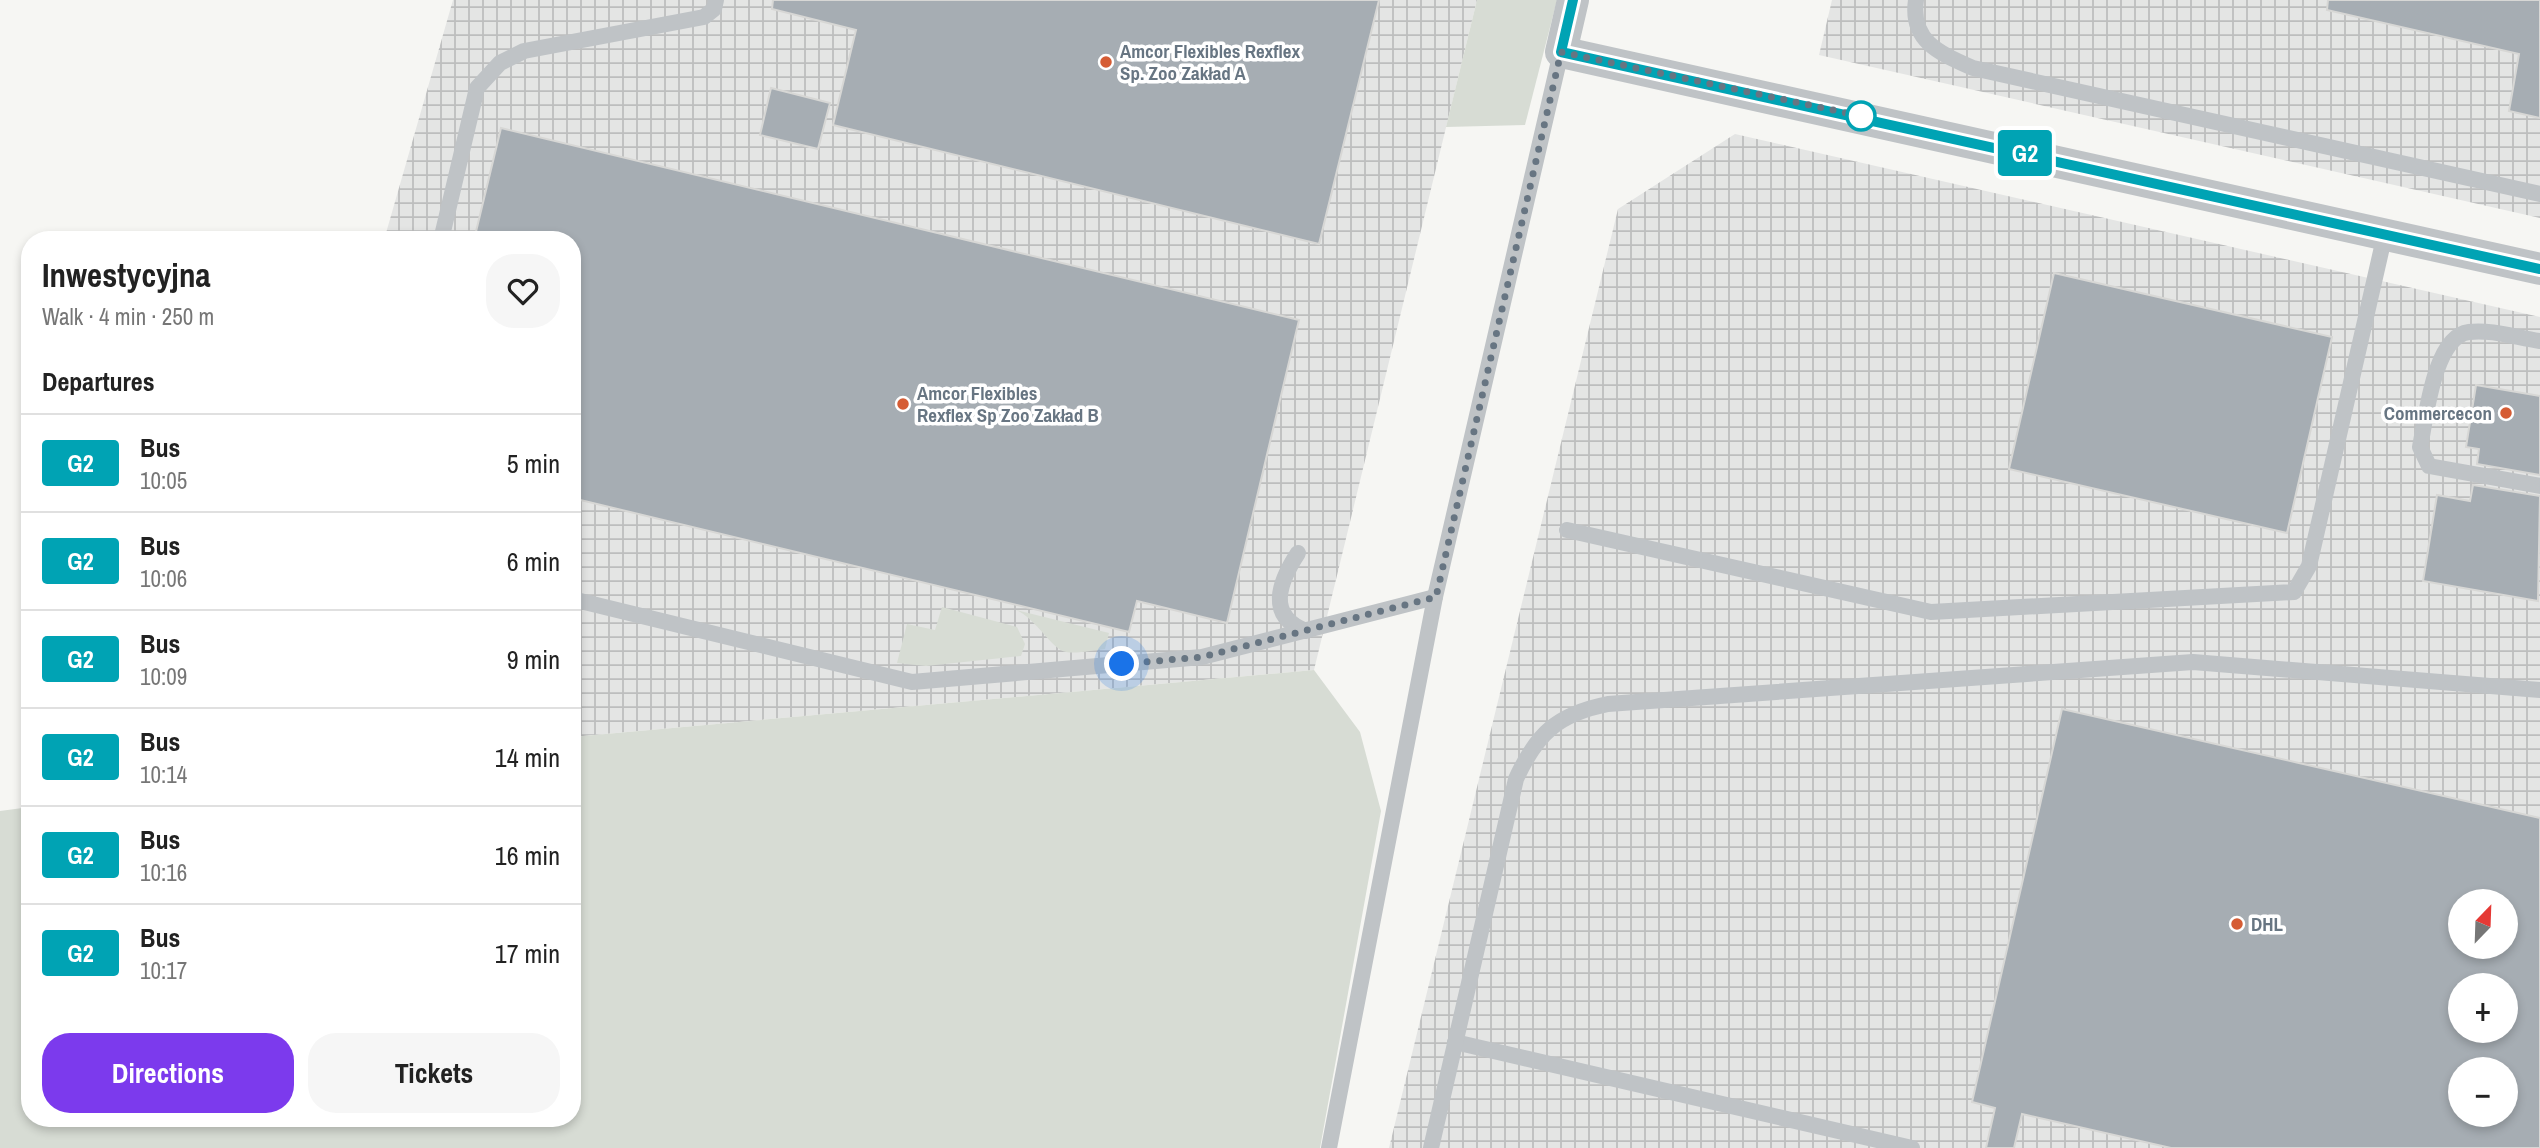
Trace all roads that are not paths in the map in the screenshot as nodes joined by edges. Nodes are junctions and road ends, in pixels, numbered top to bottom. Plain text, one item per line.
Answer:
1 (716, 0) edge
2 (1573, 0) edge
3 (1916, 0) edge
4 (1561, 52) junction
5 (2540, 194) edge
6 (443, 231) edge
7 (2385, 233) junction
8 (2540, 269) edge
9 (2540, 341) edge
10 (2540, 486) edge
11 (1567, 530) dead end
12 (1298, 554) dead end
13 (1436, 597) junction
14 (581, 601) edge
15 (1306, 631) junction
16 (2540, 691) edge
17 (1455, 1042) junction
18 (1435, 1147) edge
19 (1329, 1148) edge
20 (1912, 1148) edge

1 - 6 lane
2 - 4 street
3 - 5 lane
4 - 7 street
4 - 13 lane
7 - 8 street
7 - 11 lane
9 - 10 lane
12 - 15 lane
13 - 15 lane
13 - 19 lane
14 - 15 lane
16 - 17 lane
17 - 18 lane
17 - 20 lane

